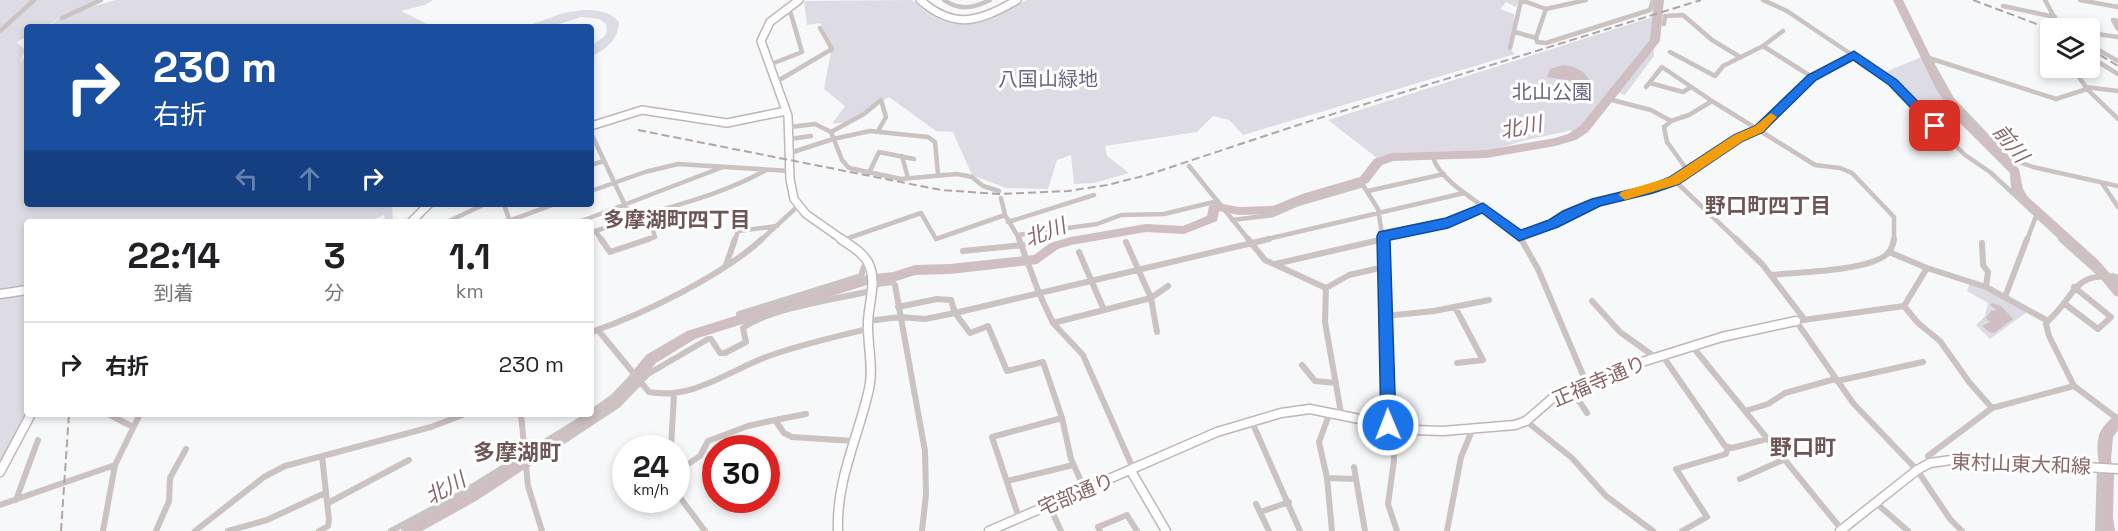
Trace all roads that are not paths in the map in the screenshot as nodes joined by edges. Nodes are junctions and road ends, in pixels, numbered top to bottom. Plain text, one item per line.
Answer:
1 (34, 0) edge
2 (101, 0) edge
3 (798, 0) edge
4 (920, 0) edge
5 (990, 0) edge
6 (1017, 0) edge
7 (1521, 0) edge
8 (1586, 0) edge
9 (1653, 0) edge
10 (1763, 0) edge
11 (2045, 0) edge
12 (2080, 0) edge
13 (946, 1) edge
14 (2002, 6) dead end
15 (2118, 6) edge
16 (1546, 9) junction
17 (783, 10) junction
18 (62, 18) dead end
19 (2055, 18) joint
20 (2118, 21) edge
21 (1664, 24) dead end
22 (820, 28) dead end
23 (2118, 29) edge
24 (1783, 31) dead end
25 (0, 32) edge
26 (1515, 32) junction
27 (2100, 34) edge
28 (2118, 37) edge
29 (1536, 38) junction
30 (1763, 46) junction
31 (1510, 48) dead end
32 (2100, 51) edge
33 (1670, 52) dead end
34 (1854, 54) junction
35 (1740, 57) junction
36 (2118, 61) edge
37 (2100, 63) edge
38 (769, 65) junction
39 (2118, 74) edge
40 (1812, 77) junction
41 (2080, 78) edge
42 (776, 82) junction
43 (1691, 87) junction
44 (2086, 88) junction
45 (2118, 92) edge
46 (1612, 100) dead end
47 (1713, 101) junction
48 (786, 111) junction
49 (2118, 118) edge
50 (1970, 120) junction
51 (1671, 121) junction
52 (594, 125) edge
53 (1935, 126) junction
54 (790, 127) junction
55 (1759, 129) junction
56 (878, 131) junction
57 (831, 132) junction
58 (811, 136) dead end
59 (790, 139) junction
60 (833, 139) junction
61 (594, 142) edge
62 (790, 153) junction
63 (902, 156) junction
64 (1433, 157) dead end
65 (914, 159) dead end
66 (604, 160) junction
67 (594, 164) edge
68 (726, 166) junction
69 (1189, 166) dead end
70 (767, 169) junction
71 (790, 171) junction
72 (1688, 171) junction
73 (869, 173) junction
74 (938, 174) junction
75 (1444, 174) junction
76 (908, 178) junction
77 (1674, 180) junction
78 (614, 182) junction
79 (2102, 183) junction
80 (2118, 186) edge
81 (594, 190) edge
82 (999, 191) dead end
83 (1368, 191) junction
84 (1464, 193) junction
85 (1094, 195) dead end
86 (1001, 198) dead end
87 (1220, 203) junction
88 (625, 205) junction
89 (798, 206) junction
90 (426, 207) edge
91 (479, 207) edge
92 (547, 207) edge
93 (1483, 207) junction
94 (2118, 207) edge
95 (1380, 212) junction
96 (649, 215) junction
97 (1005, 215) junction
98 (2036, 216) junction
99 (1231, 218) junction
100 (414, 219) edge
101 (453, 219) edge
102 (517, 219) edge
103 (587, 219) edge
104 (632, 220) junction
105 (1008, 222) junction
106 (778, 226) junction
107 (594, 232) edge
108 (594, 233) edge
109 (1018, 235) junction
110 (1519, 236) junction
111 (1383, 237) junction
112 (842, 241) junction
113 (1126, 242) dead end
114 (1250, 242) junction
115 (1982, 243) dead end
116 (1023, 245) junction
117 (963, 251) dead end
118 (1079, 252) dead end
119 (1889, 252) junction
120 (869, 262) junction
121 (726, 265) junction
122 (1273, 265) junction
123 (1384, 267) junction
124 (1927, 268) junction
125 (1139, 269) junction
126 (2100, 273) junction
127 (1771, 275) junction
128 (2115, 276) edge
129 (1092, 280) junction
130 (871, 284) junction
131 (2118, 284) edge
132 (1168, 286) dead end
133 (1986, 287) junction
134 (2074, 287) junction
135 (1326, 288) junction
136 (24, 290) edge
137 (1039, 293) junction
138 (0, 294) edge
139 (2005, 297) junction
140 (1151, 298) junction
141 (1489, 300) dead end
142 (1592, 301) dead end
143 (2065, 304) junction
144 (1904, 306) junction
145 (898, 307) junction
146 (1455, 307) junction
147 (1104, 310) junction
148 (955, 313) junction
149 (739, 314) dead end
150 (1385, 316) junction
151 (900, 317) junction
152 (1801, 321) junction
153 (2048, 321) junction
154 (1053, 323) junction
155 (868, 325) junction
156 (598, 330) junction
157 (594, 331) edge
158 (1157, 332) dead end
159 (1692, 346) junction
160 (1658, 356) junction
161 (1923, 362) dead end
162 (1457, 363) dead end
163 (1302, 365) dead end
164 (637, 378) junction
165 (1836, 380) junction
166 (1586, 382) junction
167 (1336, 383) junction
168 (2074, 386) junction
169 (1570, 389) junction
170 (674, 395) junction
171 (1992, 408) junction
172 (1330, 411) junction
173 (1745, 411) junction
174 (594, 412) edge
175 (1341, 413) junction
176 (1587, 413) dead end
177 (806, 414) dead end
178 (29, 417) edge
179 (114, 417) edge
180 (138, 417) edge
181 (521, 417) edge
182 (586, 417) edge
183 (449, 418) edge
184 (1062, 418) junction
185 (2116, 418) edge
186 (775, 420) junction
187 (1526, 421) junction
188 (1252, 422) junction
189 (1391, 426) junction
190 (133, 427) junction
191 (1469, 428) junction
192 (672, 435) edge
193 (1767, 439) junction
194 (38, 440) dead end
195 (854, 441) junction
196 (1728, 447) junction
197 (186, 449) dead end
198 (525, 455) junction
199 (322, 456) junction
200 (409, 460) dead end
201 (1783, 460) junction
202 (690, 463) edge
203 (1930, 463) junction
204 (115, 465) junction
205 (526, 465) junction
206 (1073, 465) junction
207 (1354, 467) dead end
208 (2108, 468) edge
209 (1917, 470) junction
210 (1131, 471) junction
211 (0, 472) edge
212 (1327, 478) junction
213 (1356, 478) junction
214 (1740, 478) dead end
215 (1007, 481) junction
216 (1086, 490) junction
217 (325, 493) junction
218 (16, 500) junction
219 (1289, 502) junction
220 (328, 503) junction
221 (1876, 503) junction
222 (1256, 504) dead end
223 (0, 505) edge
224 (1049, 505) junction
225 (690, 511) edge
226 (1260, 512) junction
227 (1019, 518) junction
228 (1004, 528) edge
229 (1841, 530) edge
230 (103, 531) edge
231 (156, 531) edge
232 (195, 531) edge
233 (228, 531) edge
234 (319, 531) edge
235 (392, 531) edge
236 (542, 531) edge
237 (705, 531) edge
238 (838, 531) edge
239 (922, 531) edge
240 (989, 531) edge
241 (1061, 531) edge
242 (1100, 531) edge
243 (1137, 531) edge
244 (1166, 531) edge
245 (1269, 531) edge
246 (1300, 531) edge
247 (1332, 531) edge
248 (1365, 531) edge
249 (1397, 531) edge
250 (1448, 531) edge
251 (1653, 531) edge
252 (1682, 531) edge
253 (1908, 531) edge
254 (1962, 531) edge
255 (2098, 531) edge

1 - 25 street
2 - 18 street
3 - 17 street
4 - 6 street
5 - 13 street
7 - 16 street
7 - 26 street
8 - 16 street
9 - 29 street
10 - 34 street
11 - 19 street
12 - 15 street
14 - 19 street
16 - 29 street
17 - 38 street
17 - 38 street
20 - 23 street
21 - 35 street
22 - 42 street
24 - 30 street
26 - 29 street
26 - 31 street
27 - 28 street
30 - 35 street
30 - 40 street
32 - 36 street
33 - 35 street
34 - 40 street
34 - 53 street
37 - 39 street
38 - 42 street
40 - 55 street
41 - 44 street
42 - 48 street
43 - 43 street
43 - 47 street
44 - 45 street
44 - 49 street
44 - 50 street
46 - 51 street
47 - 51 street
47 - 55 street
48 - 52 street
48 - 54 street
50 - 53 street
50 - 79 street
51 - 72 street
53 - 98 street
54 - 57 street
54 - 59 street
55 - 72 street
55 - 119 street
56 - 57 street
56 - 60 street
56 - 74 street
57 - 60 street
58 - 59 street
59 - 62 street
60 - 62 street
60 - 73 street
61 - 66 street
62 - 71 street
63 - 65 street
63 - 73 street
63 - 76 street
64 - 75 street
66 - 67 street
66 - 78 street
68 - 70 street
68 - 78 street
68 - 88 street
69 - 87 street
70 - 71 street
70 - 96 street
71 - 89 street
72 - 77 street
73 - 76 street
74 - 76 street
74 - 82 street
75 - 83 street
75 - 84 street
77 - 110 street
77 - 127 street
78 - 81 street
78 - 88 street
79 - 80 street
79 - 94 street
83 - 95 street
83 - 99 street
84 - 93 street
84 - 95 street
85 - 105 street
86 - 97 street
87 - 99 street
87 - 109 street
88 - 103 street
88 - 104 street
89 - 106 street
89 - 112 street
90 - 100 street
91 - 101 street
92 - 102 street
93 - 110 street
93 - 111 street
95 - 111 street
95 - 114 street
96 - 104 street
96 - 108 street
97 - 105 street
97 - 112 street
98 - 126 street
98 - 139 street
99 - 114 street
104 - 107 street
105 - 109 street
106 - 121 street
106 - 121 street
109 - 116 street
110 - 166 street
111 - 122 street
111 - 123 street
112 - 120 street
113 - 125 street
114 - 122 street
114 - 125 street
115 - 133 street
116 - 117 street
116 - 137 street
118 - 129 street
119 - 124 street
119 - 127 street
120 - 130 street
120 - 149 street
121 - 156 street
122 - 135 street
123 - 135 street
123 - 150 street
124 - 133 street
124 - 144 street
125 - 129 street
125 - 140 street
126 - 128 street
126 - 134 street
127 - 152 street
128 - 131 street
129 - 137 street
129 - 147 street
130 - 145 street
130 - 155 street
130 - 164 street
132 - 140 street
133 - 139 street
134 - 143 street
134 - 143 street
135 - 167 street
136 - 138 street
137 - 148 street
137 - 154 street
139 - 153 street
140 - 147 street
140 - 158 street
141 - 146 street
142 - 160 street
143 - 153 street
144 - 152 street
144 - 171 street
145 - 148 street
145 - 151 street
146 - 150 street
146 - 162 street
147 - 154 street
148 - 151 street
148 - 184 street
150 - 189 street
151 - 155 street
151 - 239 street
152 - 159 street, 正福寺通り
152 - 165 street
153 - 168 street
154 - 210 street
155 - 170 street
155 - 195 street
156 - 157 street
156 - 164 street
159 - 160 street, 正福寺通り
159 - 173 street
160 - 166 street, 正福寺通り
160 - 196 street
161 - 165 street
163 - 167 street
164 - 170 street
164 - 174 street
164 - 205 street
165 - 173 street
165 - 209 street
166 - 169 street, 正福寺通り
167 - 175 street
168 - 171 street
168 - 185 street
169 - 176 street
169 - 187 street, 正福寺通り
170 - 192 street
171 - 203 street
172 - 175 street
172 - 188 street
172 - 212 street
173 - 193 street
175 - 189 street
177 - 186 street
178 - 211 street
179 - 190 street
180 - 190 street
181 - 198 street
182 - 198 street
183 - 199 street
184 - 206 street
184 - 215 street
186 - 195 street
186 - 202 street
187 - 191 street
187 - 251 street
188 - 210 street
188 - 219 street
189 - 191 street
189 - 249 street
190 - 204 street
191 - 250 street
193 - 196 street
193 - 201 street
194 - 218 street
195 - 238 street
196 - 252 street
197 - 231 street
198 - 205 street
198 - 235 street
199 - 217 street
199 - 232 street
200 - 220 street
201 - 214 street
201 - 229 street
203 - 208 street, 東村山東大和線
203 - 209 street, 東村山東大和線
204 - 218 street
204 - 230 street
205 - 236 street
206 - 215 street
206 - 216 street
207 - 213 street
208 - 255 street
209 - 221 street, 東村山東大和線
209 - 254 street
210 - 216 street, 宅部通り
210 - 244 street
212 - 213 street
212 - 247 street
213 - 248 street
215 - 227 street
216 - 224 street, 宅部通り
217 - 220 street
217 - 233 street
218 - 223 street
219 - 226 street
219 - 246 street
220 - 234 street
221 - 229 street, 東村山東大和線
221 - 253 street
222 - 226 street
224 - 227 street, 宅部通り
224 - 241 street
225 - 237 street
226 - 245 street
227 - 228 street, 宅部通り
228 - 240 street, 宅部通り
242 - 243 street

